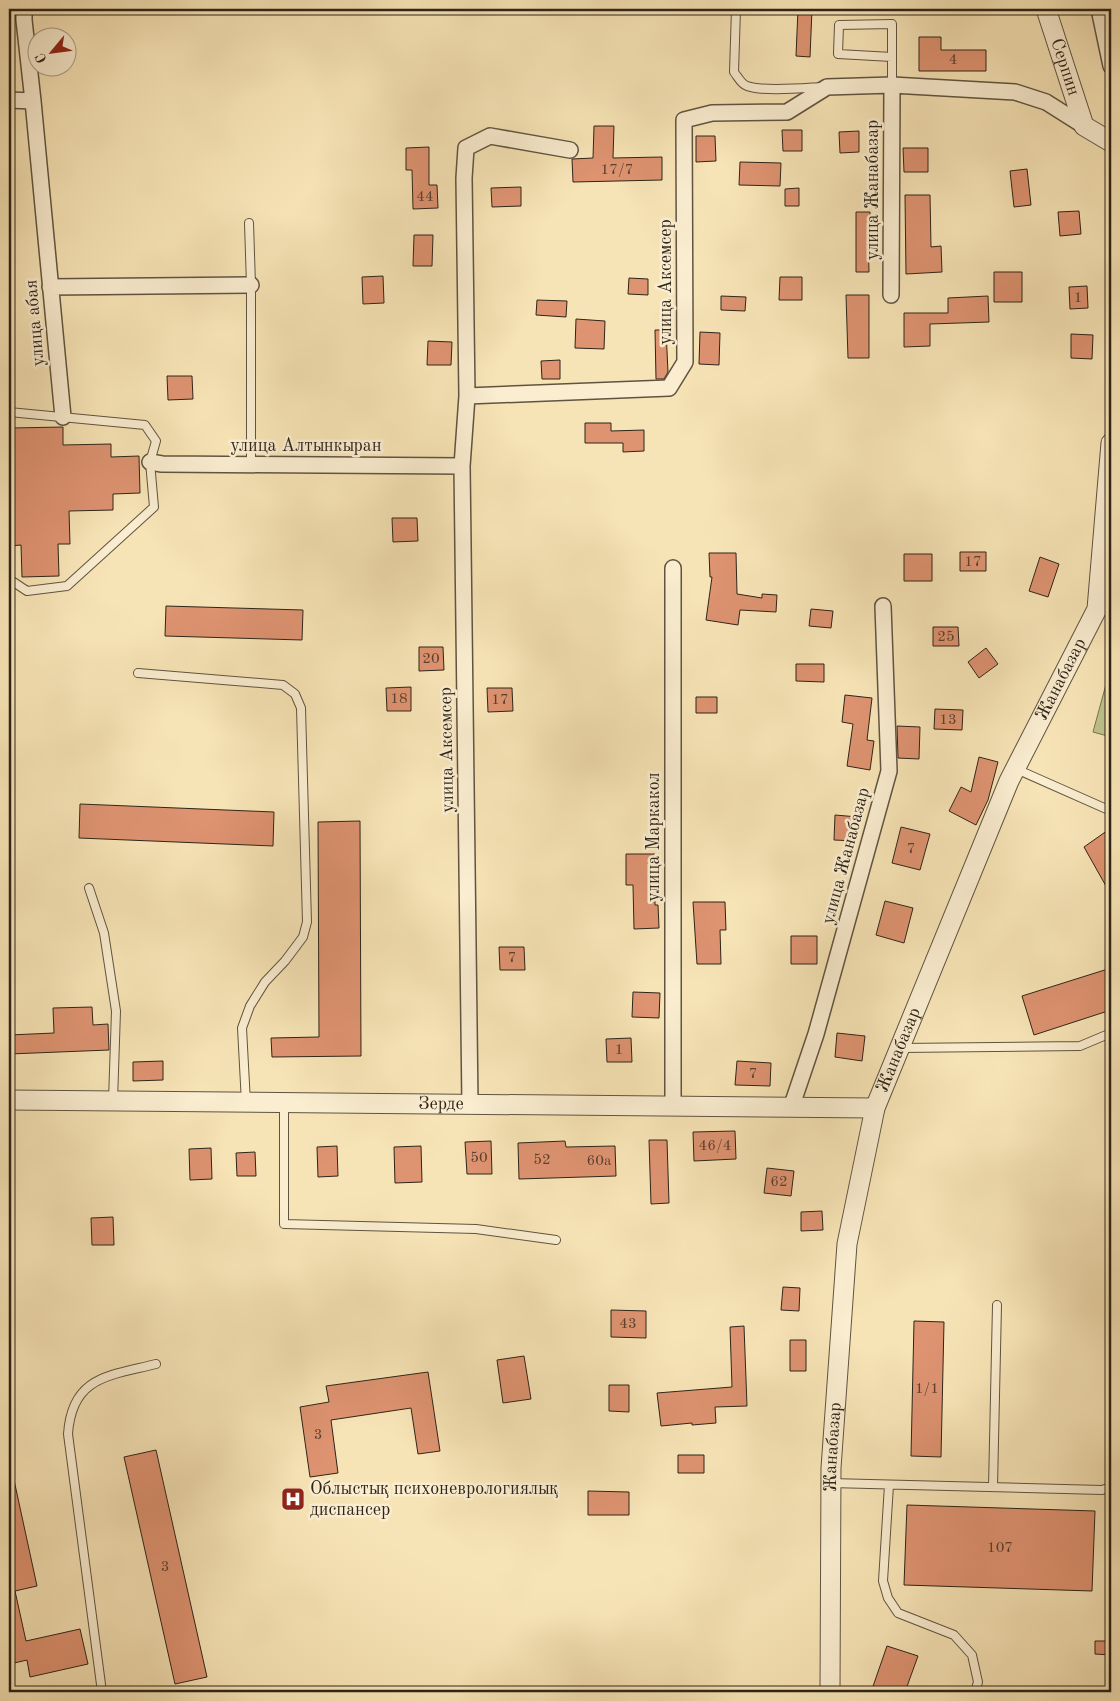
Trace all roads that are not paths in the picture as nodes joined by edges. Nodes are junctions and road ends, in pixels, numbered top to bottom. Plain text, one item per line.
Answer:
1 (24, 9) edge
2 (736, 9) edge
3 (1046, 9) edge
4 (1099, 9) edge
5 (892, 57) junction
6 (1111, 66) edge
7 (892, 85) junction
8 (827, 87) junction
9 (9, 100) edge
10 (33, 101) junction
11 (1084, 126) junction
12 (1111, 142) edge
13 (570, 150) dead end
14 (250, 223) dead end
15 (251, 285) junction
16 (50, 287) junction
17 (891, 295) dead end
18 (466, 396) junction
19 (9, 412) edge
20 (62, 417) junction
21 (1111, 443) edge
22 (150, 462) junction
23 (251, 465) junction
24 (462, 466) junction
25 (673, 568) dead end
26 (9, 579) edge
27 (883, 606) dead end
28 (138, 673) dead end
29 (1016, 769) junction
30 (1111, 812) edge
31 (89, 888) dead end
32 (1111, 1033) edge
33 (900, 1048) junction
34 (9, 1100) edge
35 (113, 1101) junction
36 (246, 1102) junction
37 (284, 1103) junction
38 (470, 1105) junction
39 (673, 1107) junction
40 (791, 1108) junction
41 (875, 1108) junction
42 (556, 1240) dead end
43 (997, 1305) dead end
44 (156, 1364) dead end
45 (830, 1483) junction
46 (889, 1485) junction
47 (993, 1487) junction
48 (1111, 1487) edge
49 (102, 1692) edge
50 (830, 1692) edge
51 (975, 1692) edge

1 - 10 street
2 - 8 lane
3 - 11 street, Серпин
4 - 6 street
5 - 5 lane
5 - 7 lane
7 - 8 street
7 - 11 street
7 - 17 street, улица Жанабазар
8 - 18 street, улица Аксемсер
9 - 10 street
10 - 16 street, улица абая
11 - 12 street
13 - 18 street, улица Аксемсер
14 - 15 lane
15 - 16 street
15 - 23 lane
16 - 20 street, улица абая
18 - 24 street, улица Аксемсер
19 - 20 lane
20 - 22 lane
21 - 29 street, Жанабазар
22 - 23 street, улица Алтынкыран
22 - 26 lane
23 - 24 street, улица Алтынкыран
24 - 38 street, улица Аксемсер
25 - 39 street, улица Маркакол
27 - 40 street, улица Жанабазар
28 - 36 lane
29 - 30 lane
29 - 33 street, Жанабазар
31 - 35 lane
32 - 33 lane
33 - 41 street, Жанабазар
34 - 35 street, Зерде
35 - 36 street, Зерде
36 - 37 street, Зерде
37 - 38 street, Зерде
37 - 42 lane
38 - 39 street, Зерде
39 - 40 street, Зерде
40 - 41 street, Зерде
41 - 45 street, Жанабазар
43 - 47 lane
44 - 49 lane
45 - 46 lane
45 - 50 street, Жанабазар
46 - 47 lane
46 - 51 lane
47 - 48 lane

